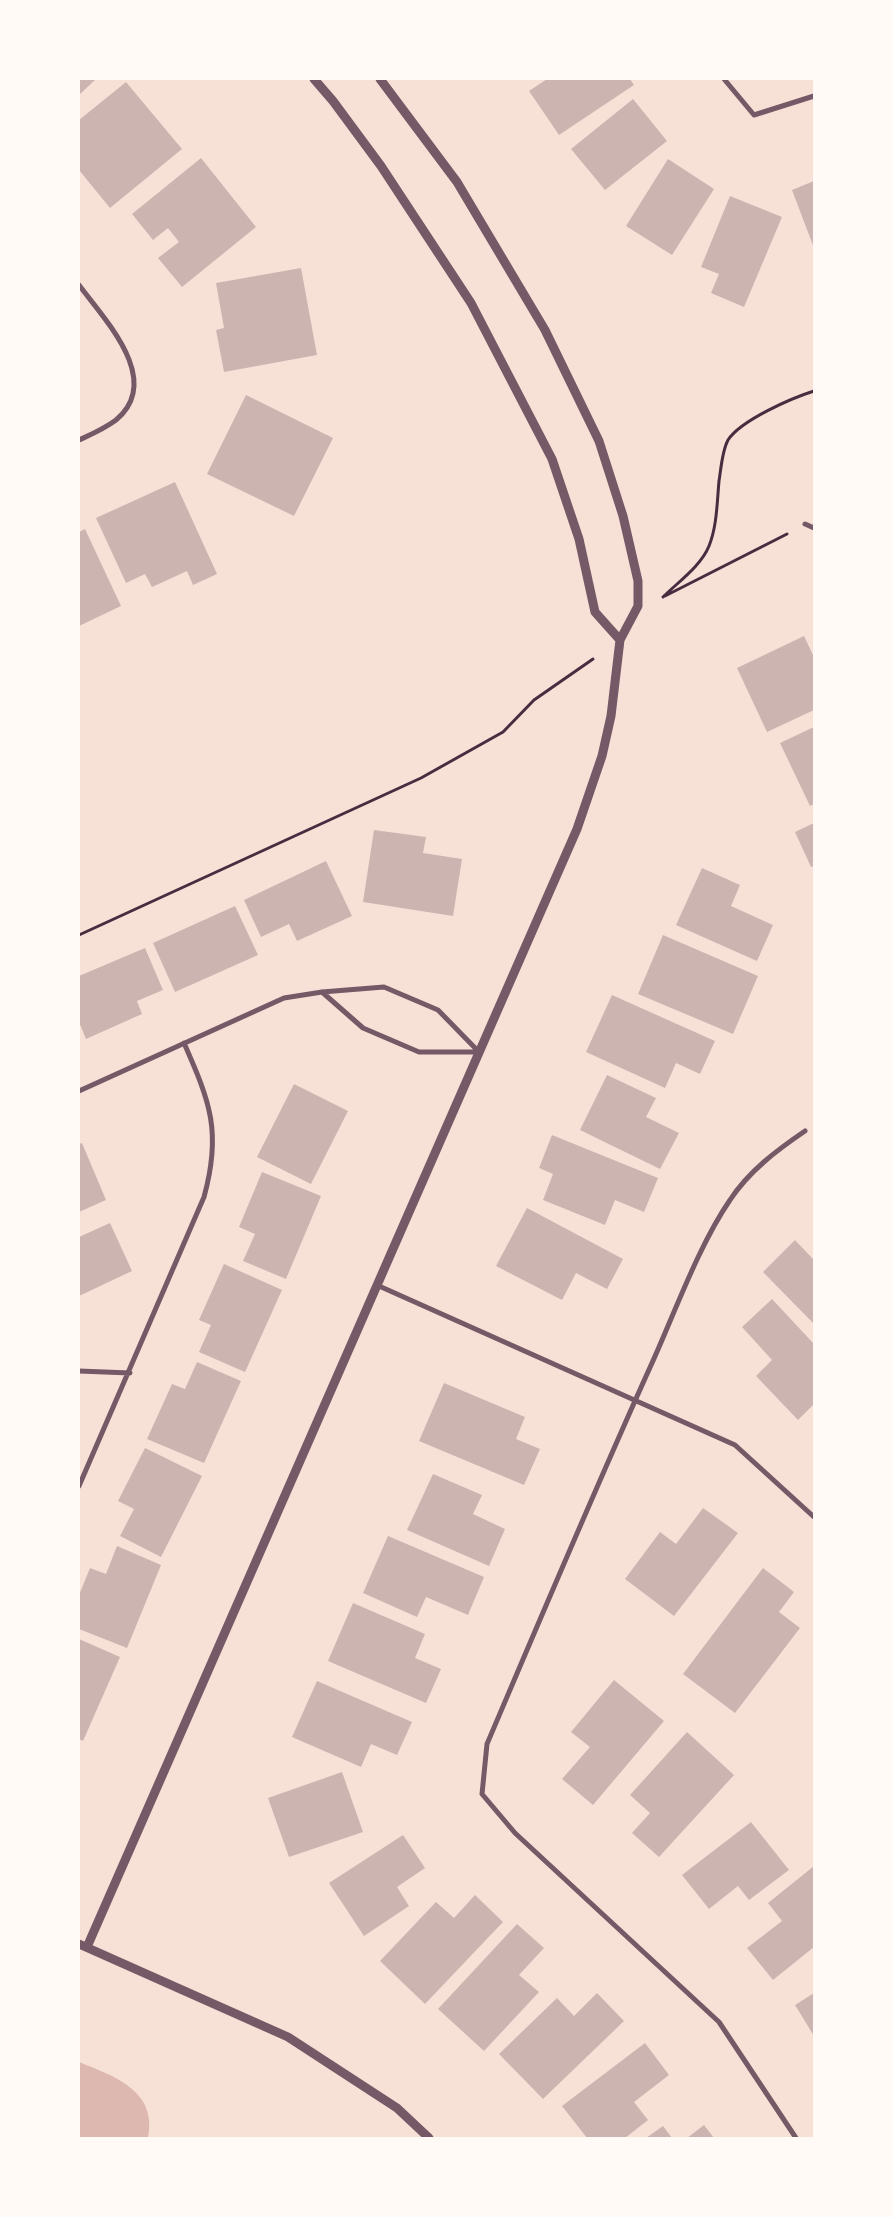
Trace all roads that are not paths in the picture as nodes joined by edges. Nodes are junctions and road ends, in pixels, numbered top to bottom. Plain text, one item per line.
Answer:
1 (314, 79) edge
2 (380, 79) edge
3 (724, 79) edge
4 (814, 96) edge
5 (79, 285) edge
6 (79, 440) edge
7 (805, 524) road end
8 (814, 528) edge
9 (620, 640) junction
10 (322, 992) junction
11 (184, 1043) junction
12 (479, 1052) junction
13 (79, 1091) edge
14 (805, 1131) dead end
15 (379, 1286) junction
16 (79, 1370) edge
17 (130, 1373) junction
18 (636, 1399) junction
19 (79, 1486) edge
20 (814, 1517) edge
21 (83, 1946) edge
22 (429, 2138) edge
23 (796, 2138) edge

1 - 9 street
2 - 9 street
3 - 4 street
5 - 6 street
7 - 8 street
9 - 12 street
10 - 11 street
10 - 12 street
10 - 12 street
11 - 13 street
11 - 17 street
12 - 15 street
14 - 18 street
15 - 18 street
15 - 21 street
16 - 17 street
17 - 19 street
18 - 20 street
18 - 23 street
21 - 22 street

